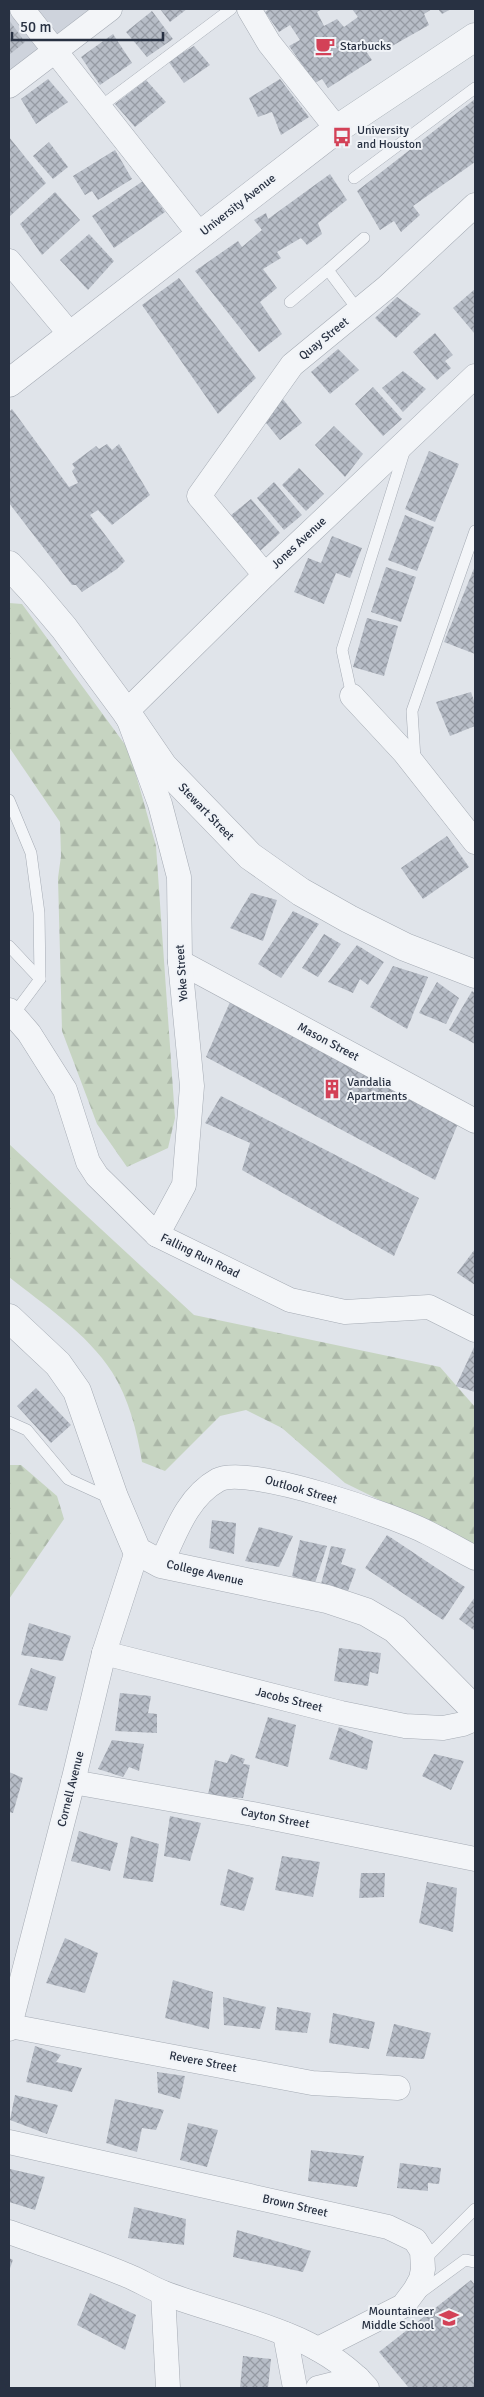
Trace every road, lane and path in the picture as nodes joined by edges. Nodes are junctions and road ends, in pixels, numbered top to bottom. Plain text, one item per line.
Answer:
1 (22, 9) edge
2 (110, 9) edge
3 (232, 9) edge
4 (249, 9) edge
5 (474, 40) edge
6 (55, 51) junction
7 (9, 86) edge
8 (475, 88) edge
9 (100, 107) junction
10 (337, 129) junction
11 (354, 178) dead end
12 (475, 205) edge
13 (200, 235) junction
14 (364, 238) dead end
15 (9, 261) edge
16 (328, 270) junction
17 (290, 302) dead end
18 (358, 310) junction
19 (70, 334) junction
20 (475, 376) edge
21 (9, 383) edge
22 (408, 440) junction
23 (475, 530) edge
24 (9, 565) edge
25 (265, 575) junction
26 (352, 696) joint
27 (126, 712) junction
28 (415, 766) junction
29 (9, 800) edge
30 (475, 842) edge
31 (9, 946) edge
32 (180, 962) junction
33 (475, 974) edge
34 (40, 979) junction
35 (11, 1012) edge
36 (475, 1121) edge
37 (157, 1235) junction
38 (9, 1318) edge
39 (475, 1330) edge
40 (9, 1422) edge
41 (116, 1500) junction
42 (137, 1551) junction
43 (475, 1558) edge
44 (161, 1564) junction
45 (104, 1653) junction
46 (475, 1710) edge
47 (475, 1719) edge
48 (73, 1782) junction
49 (475, 1859) edge
50 (9, 2027) edge
51 (398, 2088) dead end
52 (9, 2142) edge
53 (475, 2209) edge
54 (9, 2232) edge
55 (423, 2261) junction
56 (475, 2262) edge
57 (163, 2293) junction
58 (403, 2306) junction
59 (285, 2334) junction
60 (318, 2349) junction
61 (362, 2383) edge
62 (168, 2388) edge
63 (295, 2388) edge
64 (318, 2388) edge

1 - 6 street
2 - 6 street
3 - 9 lane
4 - 10 street
5 - 10 street, University Avenue
6 - 7 street
6 - 9 street
8 - 11 lane
9 - 13 street
10 - 13 street, University Avenue
12 - 18 street, Quay Street
13 - 19 street, University Avenue
14 - 16 lane
15 - 19 street
16 - 17 lane
16 - 18 lane
18 - 25 street, Quay Street
19 - 21 street, University Avenue
20 - 22 street, Jones Avenue
22 - 25 street, Jones Avenue
22 - 26 lane
23 - 28 lane
24 - 27 street, Stewart Street
25 - 27 street, Jones Avenue
26 - 28 street
27 - 32 street, Yoke Street
27 - 33 street, Stewart Street
28 - 30 street
29 - 34 lane
31 - 34 lane
32 - 36 street, Mason Street
32 - 37 street, Yoke Street
34 - 35 lane
35 - 37 street, Falling Run Road
37 - 39 street, Falling Run Road
38 - 41 street
40 - 41 lane
41 - 42 street
42 - 44 street, College Avenue
42 - 45 street, Cornell Avenue
43 - 44 street, Outlook Street
44 - 46 street, College Avenue
45 - 47 street, Jacobs Street
45 - 48 street, Cornell Avenue
48 - 49 street, Cayton Street
48 - 50 street, Cornell Avenue
50 - 51 street, Revere Street
52 - 55 street, Brown Street
53 - 55 lane
54 - 57 street
55 - 58 street
56 - 58 lane
57 - 59 street
57 - 62 street
58 - 60 street
59 - 60 street
59 - 63 street
60 - 61 street
61 - 64 street

